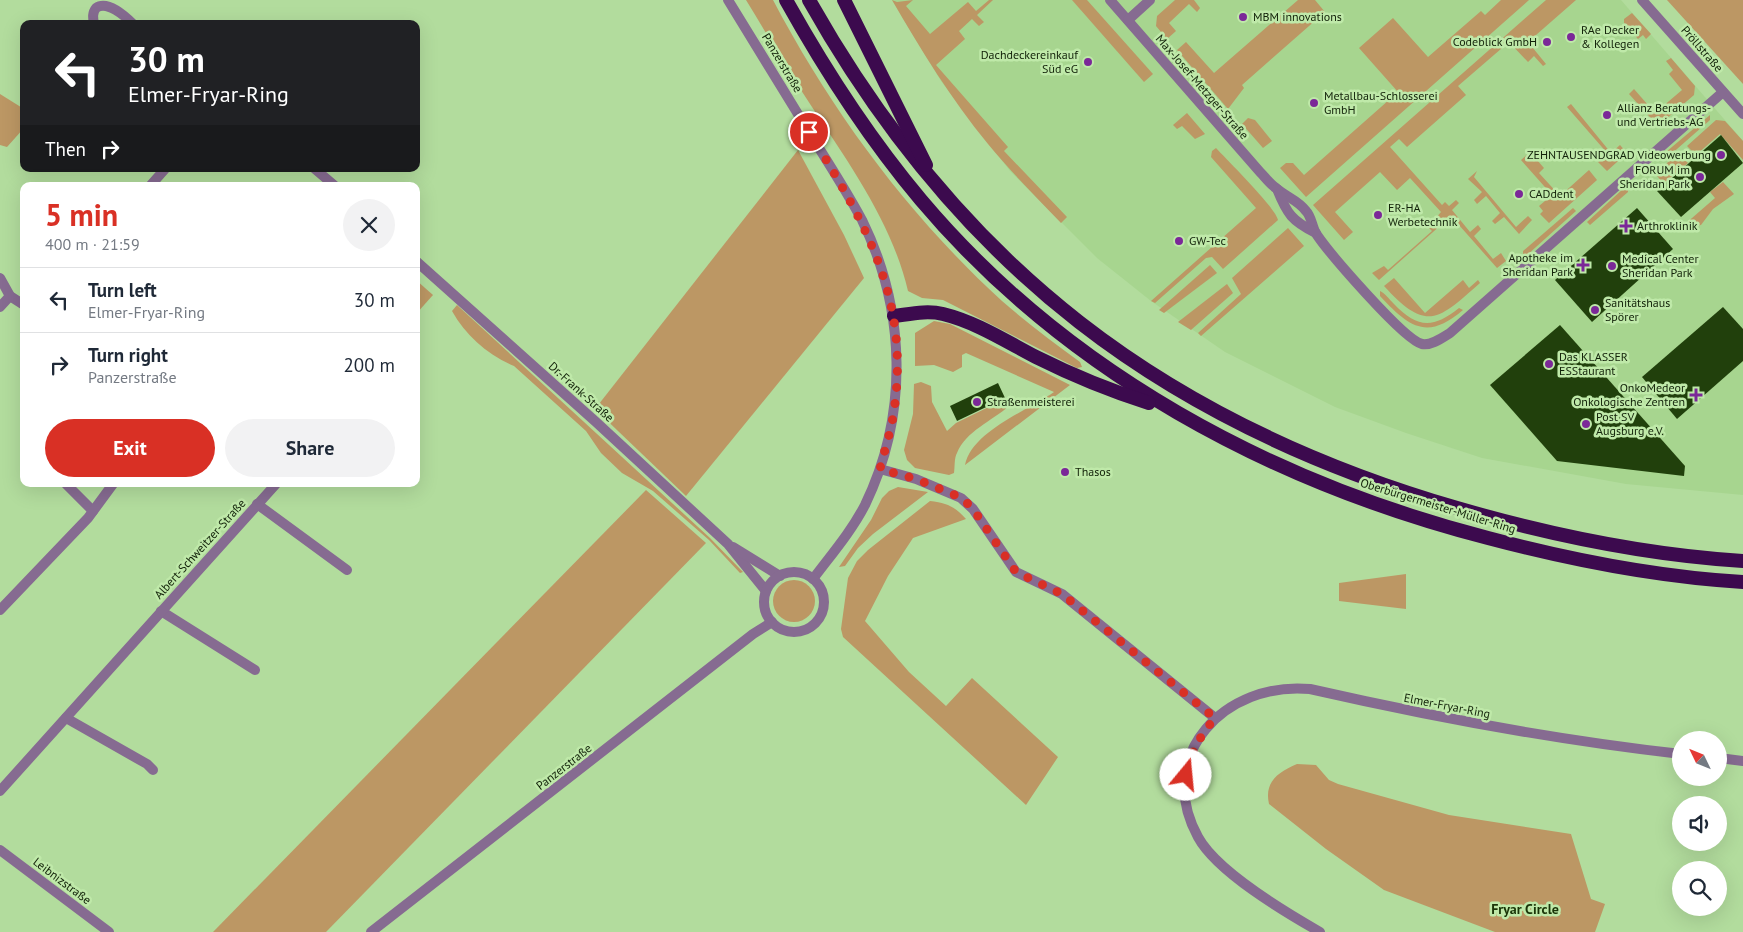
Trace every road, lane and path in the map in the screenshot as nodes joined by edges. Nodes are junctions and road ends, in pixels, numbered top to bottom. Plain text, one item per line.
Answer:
1 (728, 0) edge
2 (786, 0) edge
3 (809, 0) edge
4 (844, 0) edge
5 (1110, 0) edge
6 (1150, 0) edge
7 (1642, 0) edge
8 (94, 20) edge
9 (129, 20) edge
10 (1128, 20) junction
11 (1723, 92) junction
12 (1743, 114) edge
13 (162, 172) edge
14 (319, 172) edge
15 (154, 182) edge
16 (330, 182) edge
17 (937, 188) junction
18 (1276, 189) junction
19 (1316, 233) junction
20 (420, 265) edge
21 (0, 278) edge
22 (10, 296) junction
23 (20, 302) edge
24 (0, 307) edge
25 (894, 316) junction
26 (1167, 408) junction
27 (880, 469) junction
28 (69, 487) edge
29 (111, 487) edge
30 (273, 487) edge
31 (258, 504) junction
32 (93, 510) junction
33 (728, 544) junction
34 (1743, 562) edge
35 (347, 570) dead end
36 (780, 576) junction
37 (813, 579) junction
38 (1743, 582) edge
39 (766, 591) junction
40 (0, 610) edge
41 (161, 611) junction
42 (772, 622) junction
43 (256, 670) dead end
44 (66, 718) junction
45 (1215, 718) junction
46 (1672, 753) edge
47 (1728, 759) edge
48 (1743, 761) edge
49 (153, 770) dead end
50 (0, 791) edge
51 (0, 850) edge
52 (109, 932) edge
53 (371, 932) edge
54 (1320, 932) edge

1 - 25 street, Panzerstraße
2 - 26 highway, Oberbürgermeister-Müller-Ring
3 - 17 highway, Oberbürgermeister-Müller-Ring
4 - 17 highway
5 - 10 street, Max-Josef-Metzger-Straße
6 - 10 street
7 - 11 street, Pröllstraße
8 - 9 street
10 - 18 street, Max-Josef-Metzger-Straße
11 - 12 street, Pröllstraße
11 - 19 street, Max-Josef-Metzger-Straße
13 - 15 street
14 - 16 street
17 - 34 highway, Oberbürgermeister-Müller-Ring
18 - 19 street, Max-Josef-Metzger-Straße
18 - 19 street, Max-Josef-Metzger-Straße
20 - 33 street, Dr.-Frank-Straße
21 - 22 street
22 - 23 street
22 - 24 street
25 - 26 highway
25 - 27 street, Panzerstraße
26 - 38 highway, Oberbürgermeister-Müller-Ring
27 - 37 street, Panzerstraße
27 - 45 street
28 - 32 street
29 - 32 street
30 - 31 street, Albert-Schweitzer-Straße
31 - 35 street, Albert-Schweitzer-Straße
31 - 41 street, Albert-Schweitzer-Straße
32 - 40 street
33 - 36 street, Dr.-Frank-Straße
33 - 39 street, Dr.-Frank-Straße
36 - 37 street
36 - 39 street
37 - 42 street
39 - 42 street
41 - 43 street, Albert-Schweitzer-Straße
41 - 44 street, Albert-Schweitzer-Straße
42 - 53 street, Panzerstraße
44 - 49 street
44 - 50 street, Albert-Schweitzer-Straße
45 - 46 street, Elmer-Fryar-Ring
45 - 54 street, Elmer-Fryar-Ring
47 - 48 street
51 - 52 street, Leibnizstraße

